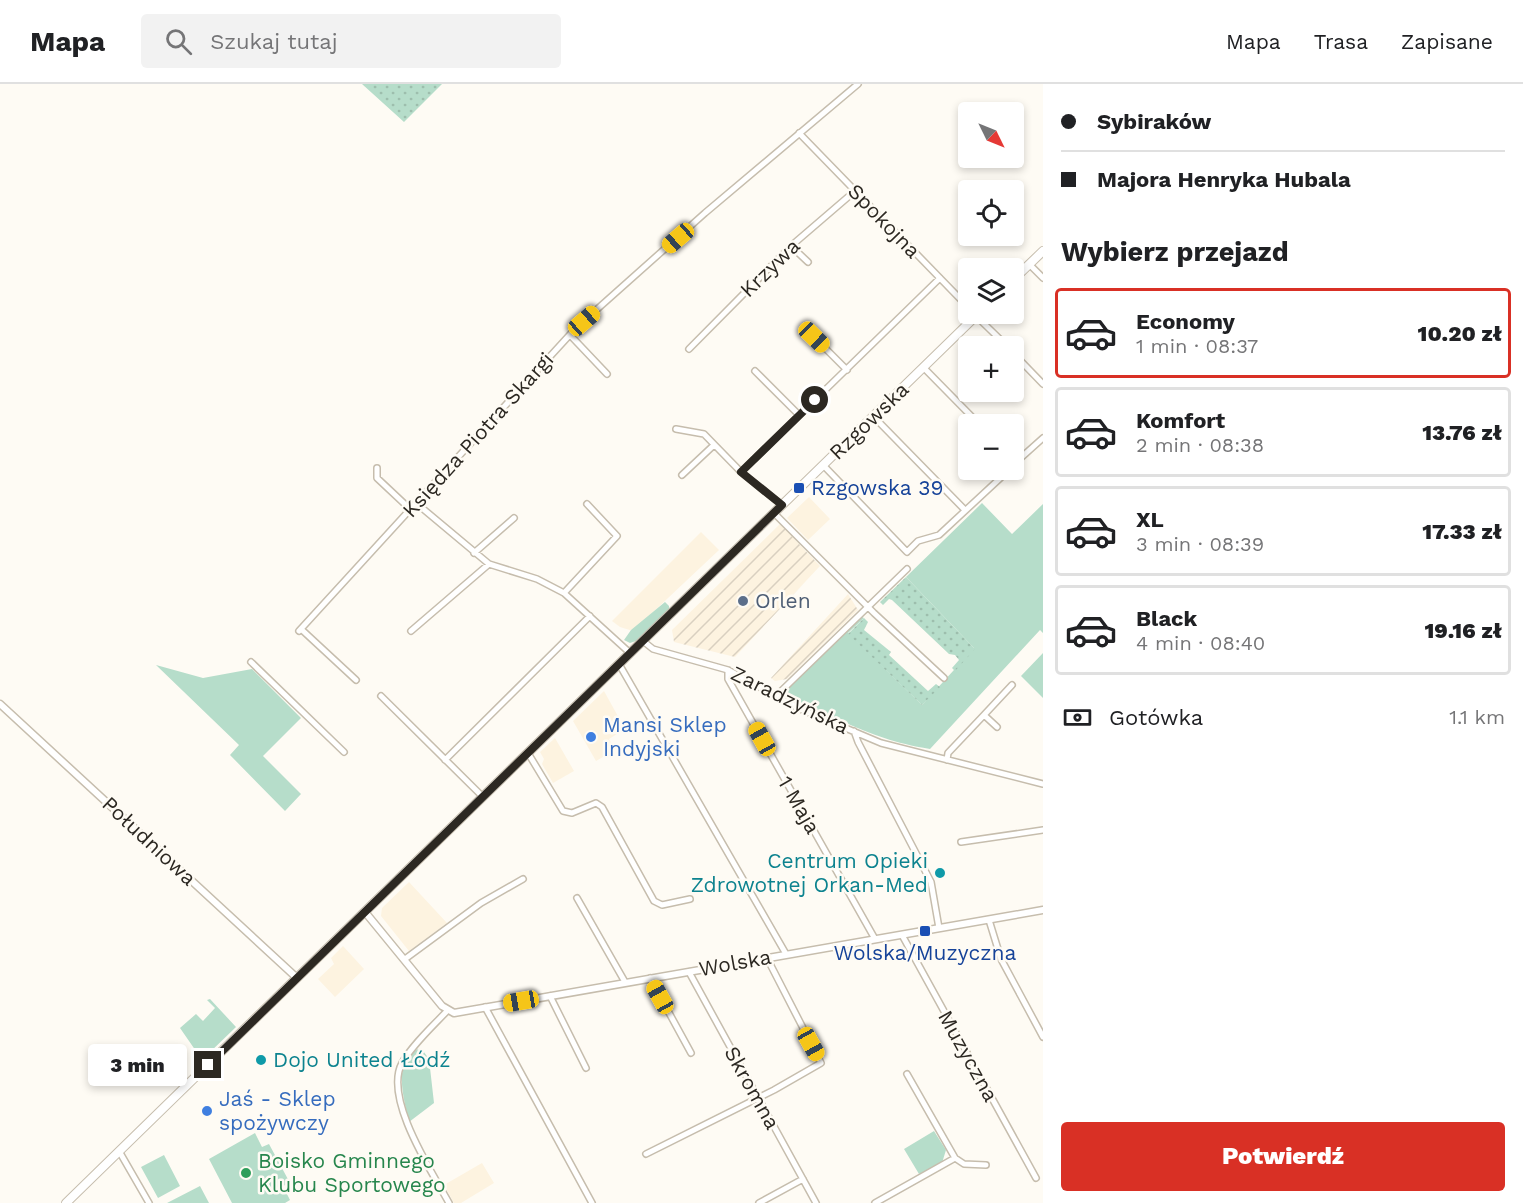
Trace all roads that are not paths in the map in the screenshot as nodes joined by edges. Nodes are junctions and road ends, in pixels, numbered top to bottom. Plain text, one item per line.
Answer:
1 (858, 84) edge
2 (799, 133) junction
3 (855, 191) junction
4 (791, 246) junction
5 (1043, 251) edge
6 (808, 262) dead end
7 (1029, 264) junction
8 (1024, 269) edge
9 (940, 278) junction
10 (1043, 278) edge
11 (958, 297) edge
12 (966, 324) edge
13 (986, 324) edge
14 (570, 335) junction
15 (997, 336) edge
16 (814, 337) dead end
17 (689, 349) dead end
18 (1024, 364) edge
19 (923, 367) junction
20 (755, 370) dead end
21 (847, 370) junction
22 (607, 374) dead end
23 (1043, 384) edge
24 (969, 414) edge
25 (799, 415) junction
26 (873, 416) junction
27 (676, 429) dead end
28 (1043, 438) edge
29 (714, 445) junction
30 (1024, 454) edge
31 (824, 465) junction
32 (376, 468) dead end
33 (741, 472) junction
34 (682, 475) dead end
35 (998, 480) edge
36 (416, 502) junction
37 (587, 504) dead end
38 (782, 505) junction
39 (410, 508) junction
40 (964, 509) junction
41 (774, 513) junction
42 (514, 518) dead end
43 (474, 554) junction
44 (489, 564) junction
45 (907, 569) dead end
46 (564, 593) junction
47 (867, 606) junction
48 (590, 616) junction
49 (411, 631) dead end
50 (643, 641) junction
51 (630, 653) junction
52 (251, 662) dead end
53 (619, 664) junction
54 (728, 670) junction
55 (944, 678) dead end
56 (356, 680) dead end
57 (1012, 685) dead end
58 (381, 696) dead end
59 (776, 696) junction
60 (0, 704) edge
61 (984, 715) junction
62 (997, 727) dead end
63 (855, 731) junction
64 (344, 752) dead end
65 (528, 753) junction
66 (445, 760) junction
67 (947, 760) junction
68 (1043, 784) edge
69 (483, 797) junction
70 (1043, 830) edge
71 (961, 842) dead end
72 (523, 879) dead end
73 (577, 898) dead end
74 (690, 899) dead end
75 (1043, 910) edge
76 (365, 912) junction
77 (989, 920) junction
78 (939, 928) junction
79 (902, 934) junction
80 (875, 939) junction
81 (786, 954) junction
82 (767, 957) junction
83 (405, 959) junction
84 (689, 972) junction
85 (297, 978) junction
86 (650, 978) junction
87 (626, 982) junction
88 (550, 996) junction
89 (485, 1007) junction
90 (447, 1011) junction
91 (1043, 1037) edge
92 (691, 1053) dead end
93 (585, 1068) dead end
94 (907, 1074) dead end
95 (758, 1098) junction
96 (119, 1151) junction
97 (646, 1154) dead end
98 (955, 1158) junction
99 (987, 1165) dead end
100 (1036, 1178) dead end
101 (803, 1179) junction
102 (66, 1203) edge
103 (149, 1203) edge
104 (449, 1203) edge
105 (592, 1203) edge
106 (759, 1203) edge
107 (816, 1203) edge
108 (875, 1203) edge

1 - 2 street, Księdza Piotra Skargi
2 - 3 street, Spokojna
2 - 14 street, Księdza Piotra Skargi
3 - 4 street, Krzywa
3 - 9 street, Spokojna
4 - 6 street
4 - 17 street, Krzywa
5 - 7 main road
7 - 8 main road
7 - 10 street
9 - 11 street, Spokojna
9 - 21 street
12 - 19 main road, Rzgowska
13 - 15 street
14 - 22 street
14 - 36 street, Księdza Piotra Skargi
16 - 21 street
18 - 23 street
19 - 24 street
19 - 26 main road, Rzgowska
20 - 25 street
21 - 25 street
25 - 33 street
26 - 31 main road, Rzgowska
26 - 40 street
27 - 29 street
28 - 30 street
29 - 33 street
29 - 34 street
31 - 38 main road, Rzgowska
31 - 40 street
32 - 39 street
33 - 38 street
35 - 40 street
36 - 39 street, Księdza Piotra Skargi
36 - 43 street
37 - 46 street
38 - 41 main road, Rzgowska
39 - 56 street, Księdza Piotra Skargi
41 - 47 street
41 - 50 main road, Rzgowska
42 - 43 street
43 - 44 street
44 - 46 street
44 - 49 street
45 - 47 street
46 - 48 street
47 - 55 street
47 - 59 street
48 - 51 street
48 - 66 street
50 - 51 main road, Rzgowska
50 - 54 street, Zaradzyńska
51 - 53 main road, Rzgowska
52 - 64 street
53 - 65 main road, Rzgowska
53 - 81 street
54 - 59 street, Zaradzyńska
54 - 80 street, 1 Maja
57 - 61 street
58 - 66 street
59 - 63 street, Zaradzyńska
60 - 85 street, Południowa
61 - 62 street
61 - 67 street
63 - 67 street, Zaradzyńska
63 - 78 street
65 - 69 main road, Rzgowska
65 - 74 street
66 - 69 street
67 - 68 street, Zaradzyńska
69 - 76 main road, Rzgowska
70 - 71 street
72 - 83 street
73 - 87 street
75 - 77 street, Wolska
76 - 83 street
76 - 85 main road, Rzgowska
77 - 78 street, Wolska
77 - 91 street
78 - 79 street, Wolska
79 - 80 street, Wolska
79 - 100 street, Muzyczna
80 - 81 street, Wolska
81 - 82 street, Wolska
82 - 84 street, Wolska
82 - 95 street
83 - 90 street
84 - 86 street, Wolska
84 - 95 street, Skromna
85 - 96 main road, Rzgowska
86 - 87 street, Wolska
86 - 92 street
87 - 88 street, Wolska
88 - 89 street, Wolska
88 - 93 street
89 - 90 street, Wolska
89 - 105 street
90 - 104 street
94 - 98 street
95 - 97 street
95 - 101 street, Skromna
96 - 102 main road, Rzgowska
96 - 103 street
98 - 99 street
98 - 108 street
101 - 106 street
101 - 107 street, Skromna

